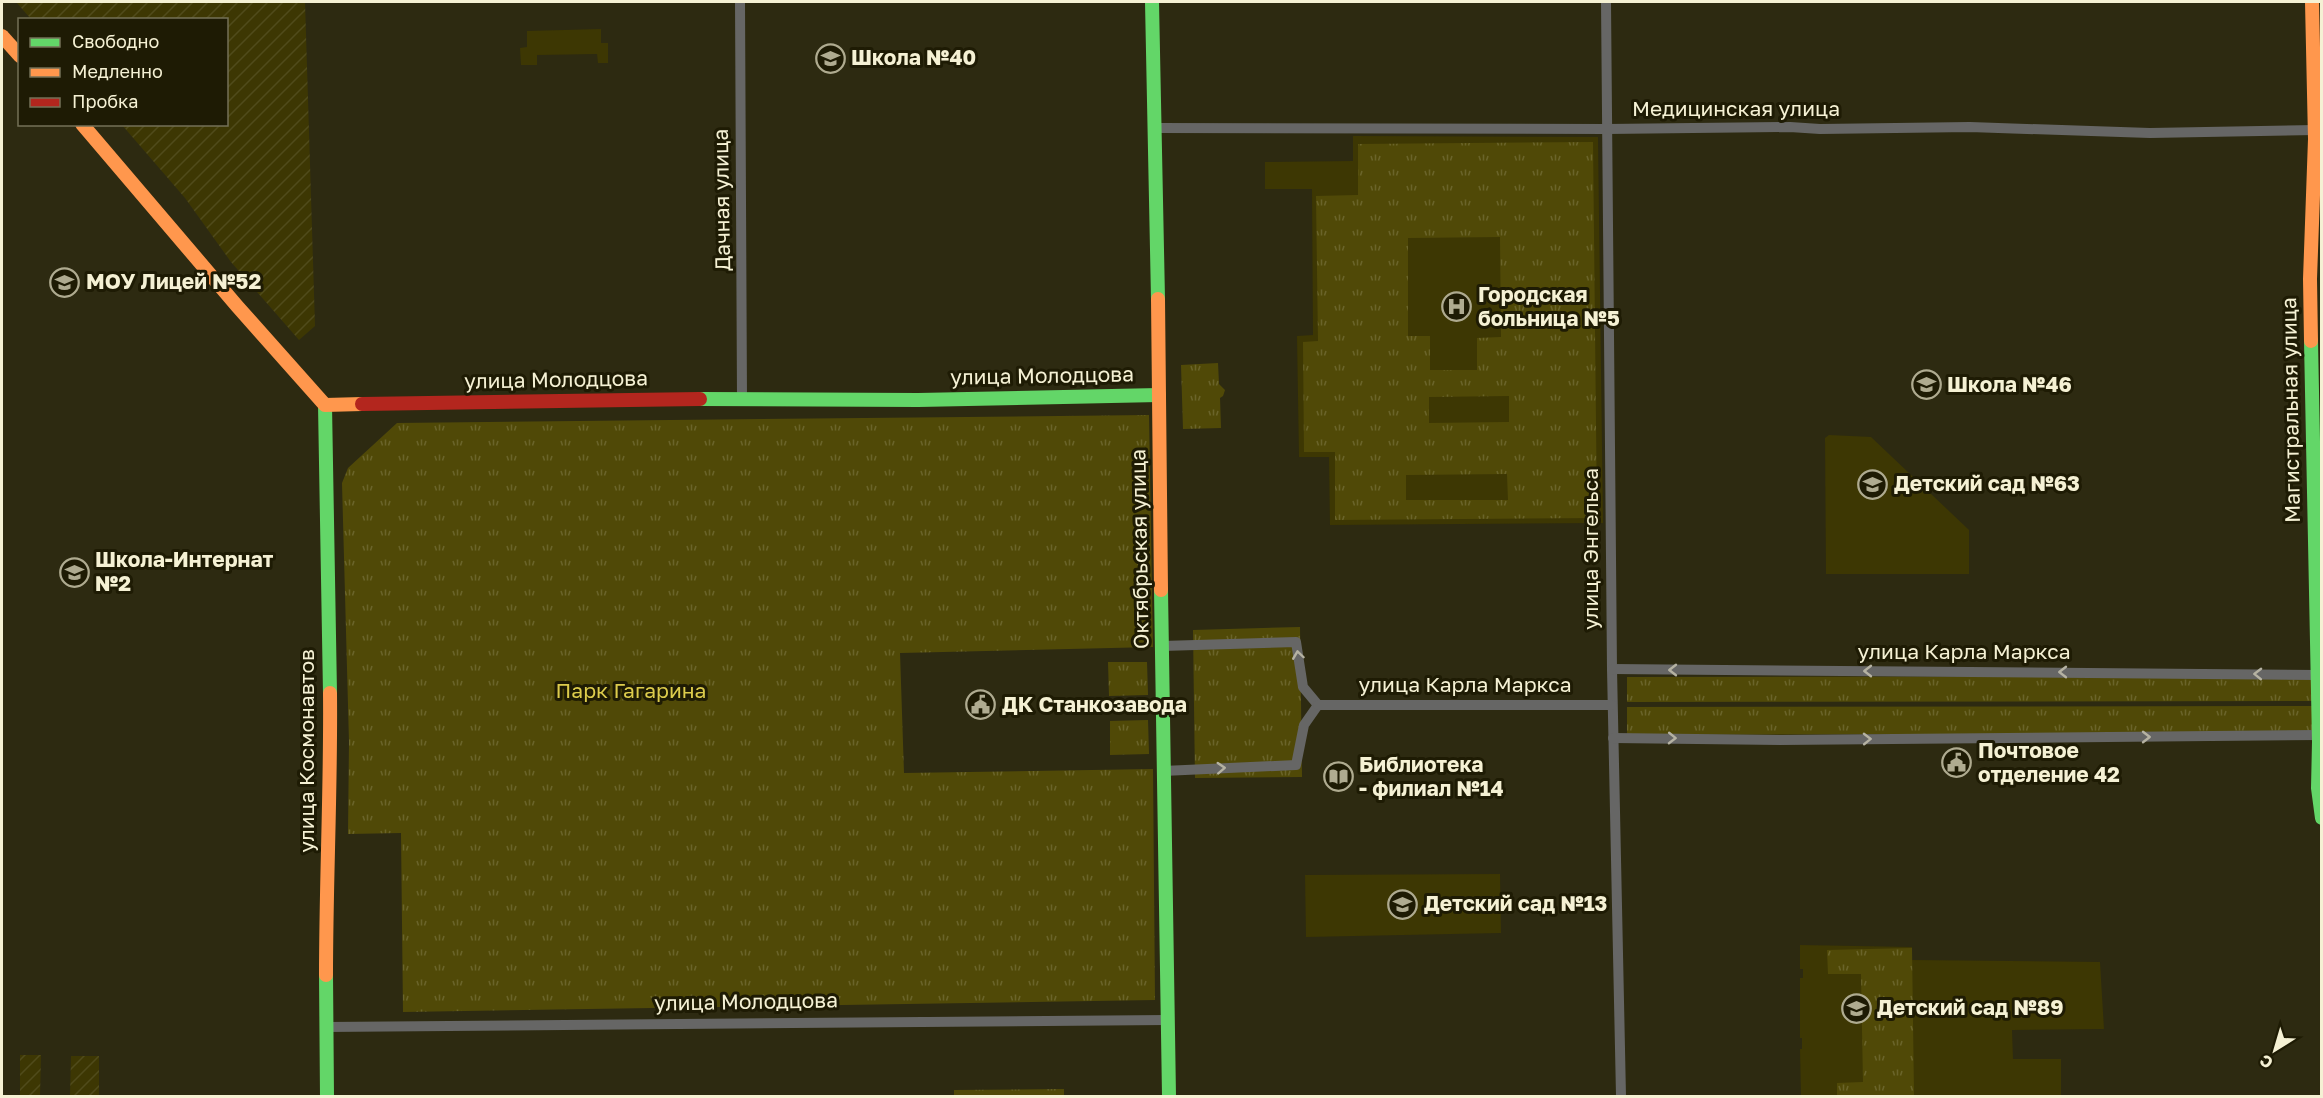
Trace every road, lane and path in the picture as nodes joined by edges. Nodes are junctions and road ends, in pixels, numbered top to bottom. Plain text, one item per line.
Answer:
1 (740, 2) edge
2 (1152, 2) edge
3 (1606, 2) edge
4 (2312, 2) edge
5 (2, 36) edge
6 (18, 54) edge
7 (84, 126) edge
8 (1156, 128) junction
9 (1607, 129) junction
10 (2315, 130) junction
11 (1159, 395) junction
12 (742, 398) junction
13 (325, 405) junction
14 (1162, 646) junction
15 (1612, 669) junction
16 (2317, 675) junction
17 (1318, 705) junction
18 (1612, 705) junction
19 (2318, 735) junction
20 (1613, 738) junction
21 (1163, 771) junction
22 (2322, 818) edge
23 (1167, 1020) junction
24 (326, 1027) junction
25 (327, 1096) edge
26 (1169, 1096) edge
27 (1621, 1096) edge

1 - 12 street, Дачная улица
2 - 8 street, Октябрьская улица
3 - 9 street, улица Энгельса
4 - 10 street, Магистральная улица
5 - 6 street
7 - 13 street
8 - 9 street, Медицинская улица
8 - 11 street, Октябрьская улица
9 - 10 street, Медицинская улица
9 - 15 street, улица Энгельса
10 - 16 street, Магистральная улица
11 - 12 street, улица Молодцова
11 - 14 street, Октябрьская улица
12 - 13 street, улица Молодцова
13 - 24 street, улица Космонавтов
17 -> 14 street
14 - 21 street, Октябрьская улица
16 -> 15 street, улица Карла Маркса
15 - 18 street, улица Энгельса
16 - 19 street, Магистральная улица
17 - 18 street, улица Карла Маркса
21 -> 17 street
18 - 20 street, улица Энгельса
20 -> 19 street
19 - 22 street, Магистральная улица
20 - 27 street, улица Энгельса
21 - 23 street, Октябрьская улица
23 - 24 street, улица Молодцова
23 - 26 street, Октябрьская улица
24 - 25 street, улица Космонавтов

